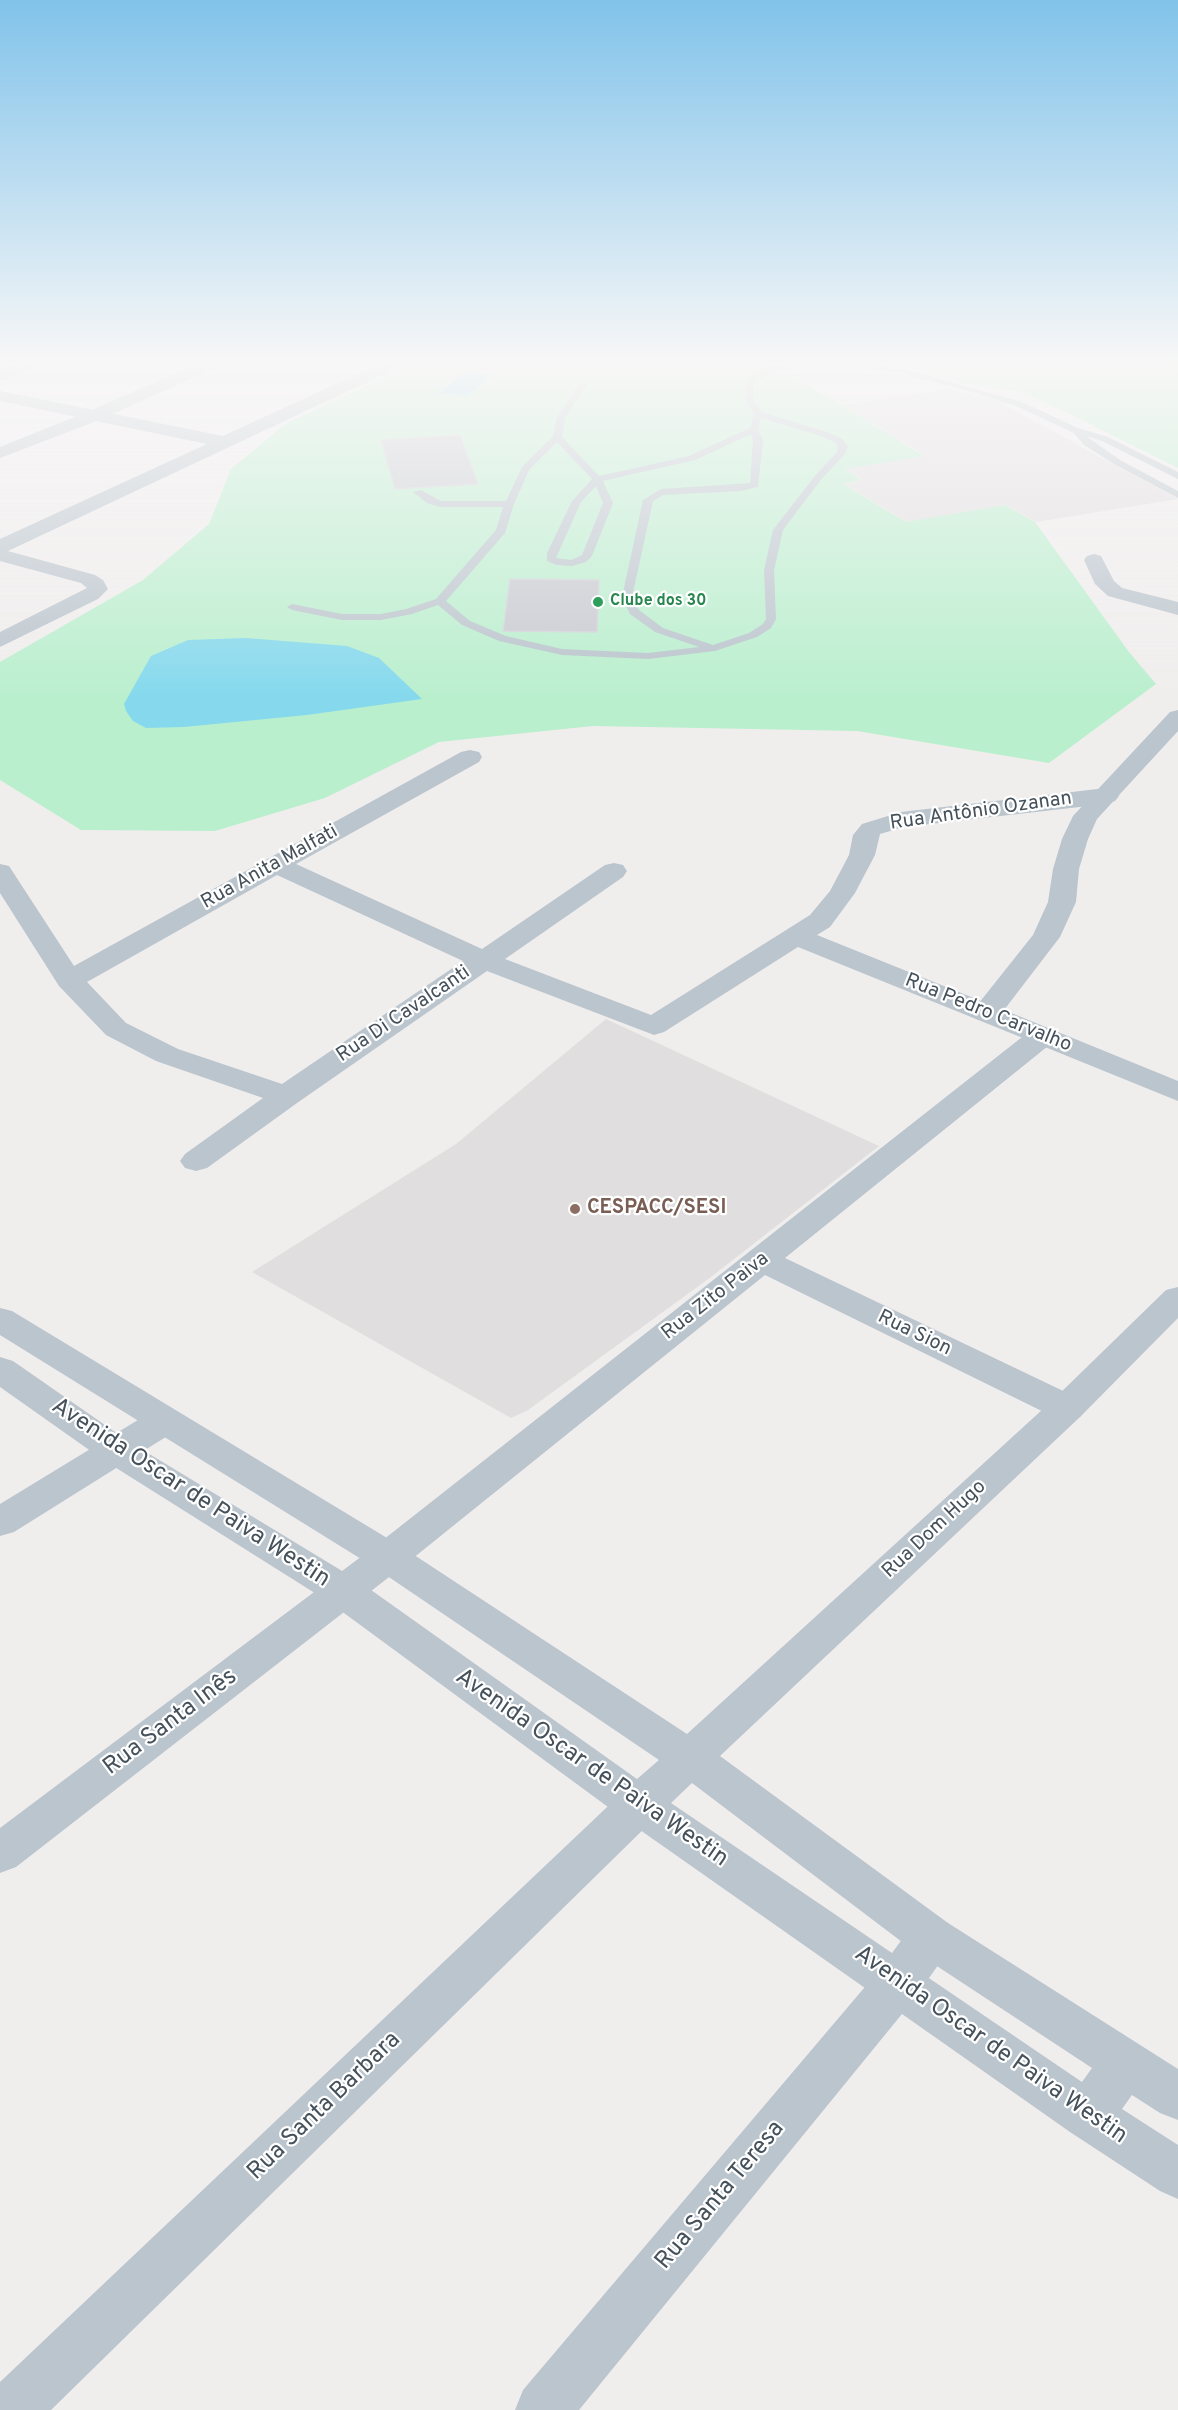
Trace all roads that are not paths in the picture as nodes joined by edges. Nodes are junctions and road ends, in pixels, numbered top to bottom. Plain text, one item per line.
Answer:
1 (161, 471) edge
2 (524, 471) edge
3 (590, 471) edge
4 (638, 471) edge
5 (756, 471) edge
6 (824, 471) edge
7 (1134, 471) edge
8 (597, 479) junction
9 (1178, 485) edge
10 (1163, 487) junction
11 (418, 492) dead end
12 (1178, 495) edge
13 (509, 504) junction
14 (0, 547) edge
15 (0, 555) edge
16 (1094, 560) dead end
17 (440, 601) junction
18 (292, 608) dead end
19 (1178, 609) edge
20 (0, 640) edge
21 (715, 648) junction
22 (1178, 717) edge
23 (471, 757) dead end
24 (1106, 796) junction
25 (276, 865) junction
26 (614, 871) dead end
27 (0, 872) edge
28 (798, 937) junction
29 (483, 960) junction
30 (69, 980) junction
31 (986, 1013) junction
32 (1042, 1036) junction
33 (1178, 1092) edge
34 (286, 1096) junction
35 (196, 1161) dead end
36 (762, 1260) junction
37 (1178, 1298) edge
38 (0, 1319) edge
39 (0, 1369) edge
40 (1067, 1408) junction
41 (164, 1421) junction
42 (115, 1450) junction
43 (0, 1522) edge
44 (388, 1557) junction
45 (343, 1591) junction
46 (690, 1758) junction
47 (639, 1805) junction
48 (0, 1854) edge
49 (931, 1937) junction
50 (898, 1983) junction
51 (1125, 2063) junction
52 (1178, 2097) edge
53 (1088, 2115) junction
54 (1178, 2174) edge
55 (11, 2410) edge
56 (543, 2410) edge

1 - 14 street
2 - 13 lane
3 - 8 lane
4 - 8 lane
5 - 21 lane
6 - 21 lane
7 - 10 lane
8 - 8 lane
9 - 10 lane
10 - 12 lane
11 - 13 lane
13 - 17 lane
15 - 20 street
16 - 19 street
17 - 18 lane
17 - 21 lane
22 - 24 street
23 - 25 street, Rua Anita Malfati
24 - 28 street, Rua Antônio Ozanan
24 - 31 street
25 - 29 street
25 - 30 street, Rua Anita Malfati
26 - 29 street, Rua Di Cavalcanti
27 - 30 street
28 - 29 street, Rua Antônio Ozanan
28 - 31 street, Rua Pedro Carvalho
29 - 34 street, Rua Di Cavalcanti
30 - 34 street
31 - 32 street, Rua Pedro Carvalho
32 - 33 street, Rua Pedro Carvalho
32 - 36 street, Rua Zito Paiva
34 - 35 street, Rua Di Cavalcanti
36 - 40 street, Rua Sion
36 - 44 street, Rua Zito Paiva
37 - 40 street, Rua Dom Hugo
38 - 41 street
39 - 42 street, Avenida Oscar de Paiva Westin
40 - 46 street, Rua Dom Hugo
41 - 42 street
41 - 44 street
42 - 43 street
42 - 45 street, Avenida Oscar de Paiva Westin
44 - 45 street, Rua Zito Paiva
44 - 46 street
45 - 47 street, Avenida Oscar de Paiva Westin
45 - 48 street, Rua Santa Inês
46 - 47 street, Rua Dom Hugo
46 - 49 street
47 - 50 street, Avenida Oscar de Paiva Westin
47 - 55 street, Rua Santa Barbara
49 - 50 street, Rua Santa Teresa
49 - 51 street
50 - 53 street, Avenida Oscar de Paiva Westin
50 - 56 street, Rua Santa Teresa
51 - 52 street
51 - 53 street
53 - 54 street, Avenida Oscar de Paiva Westin

